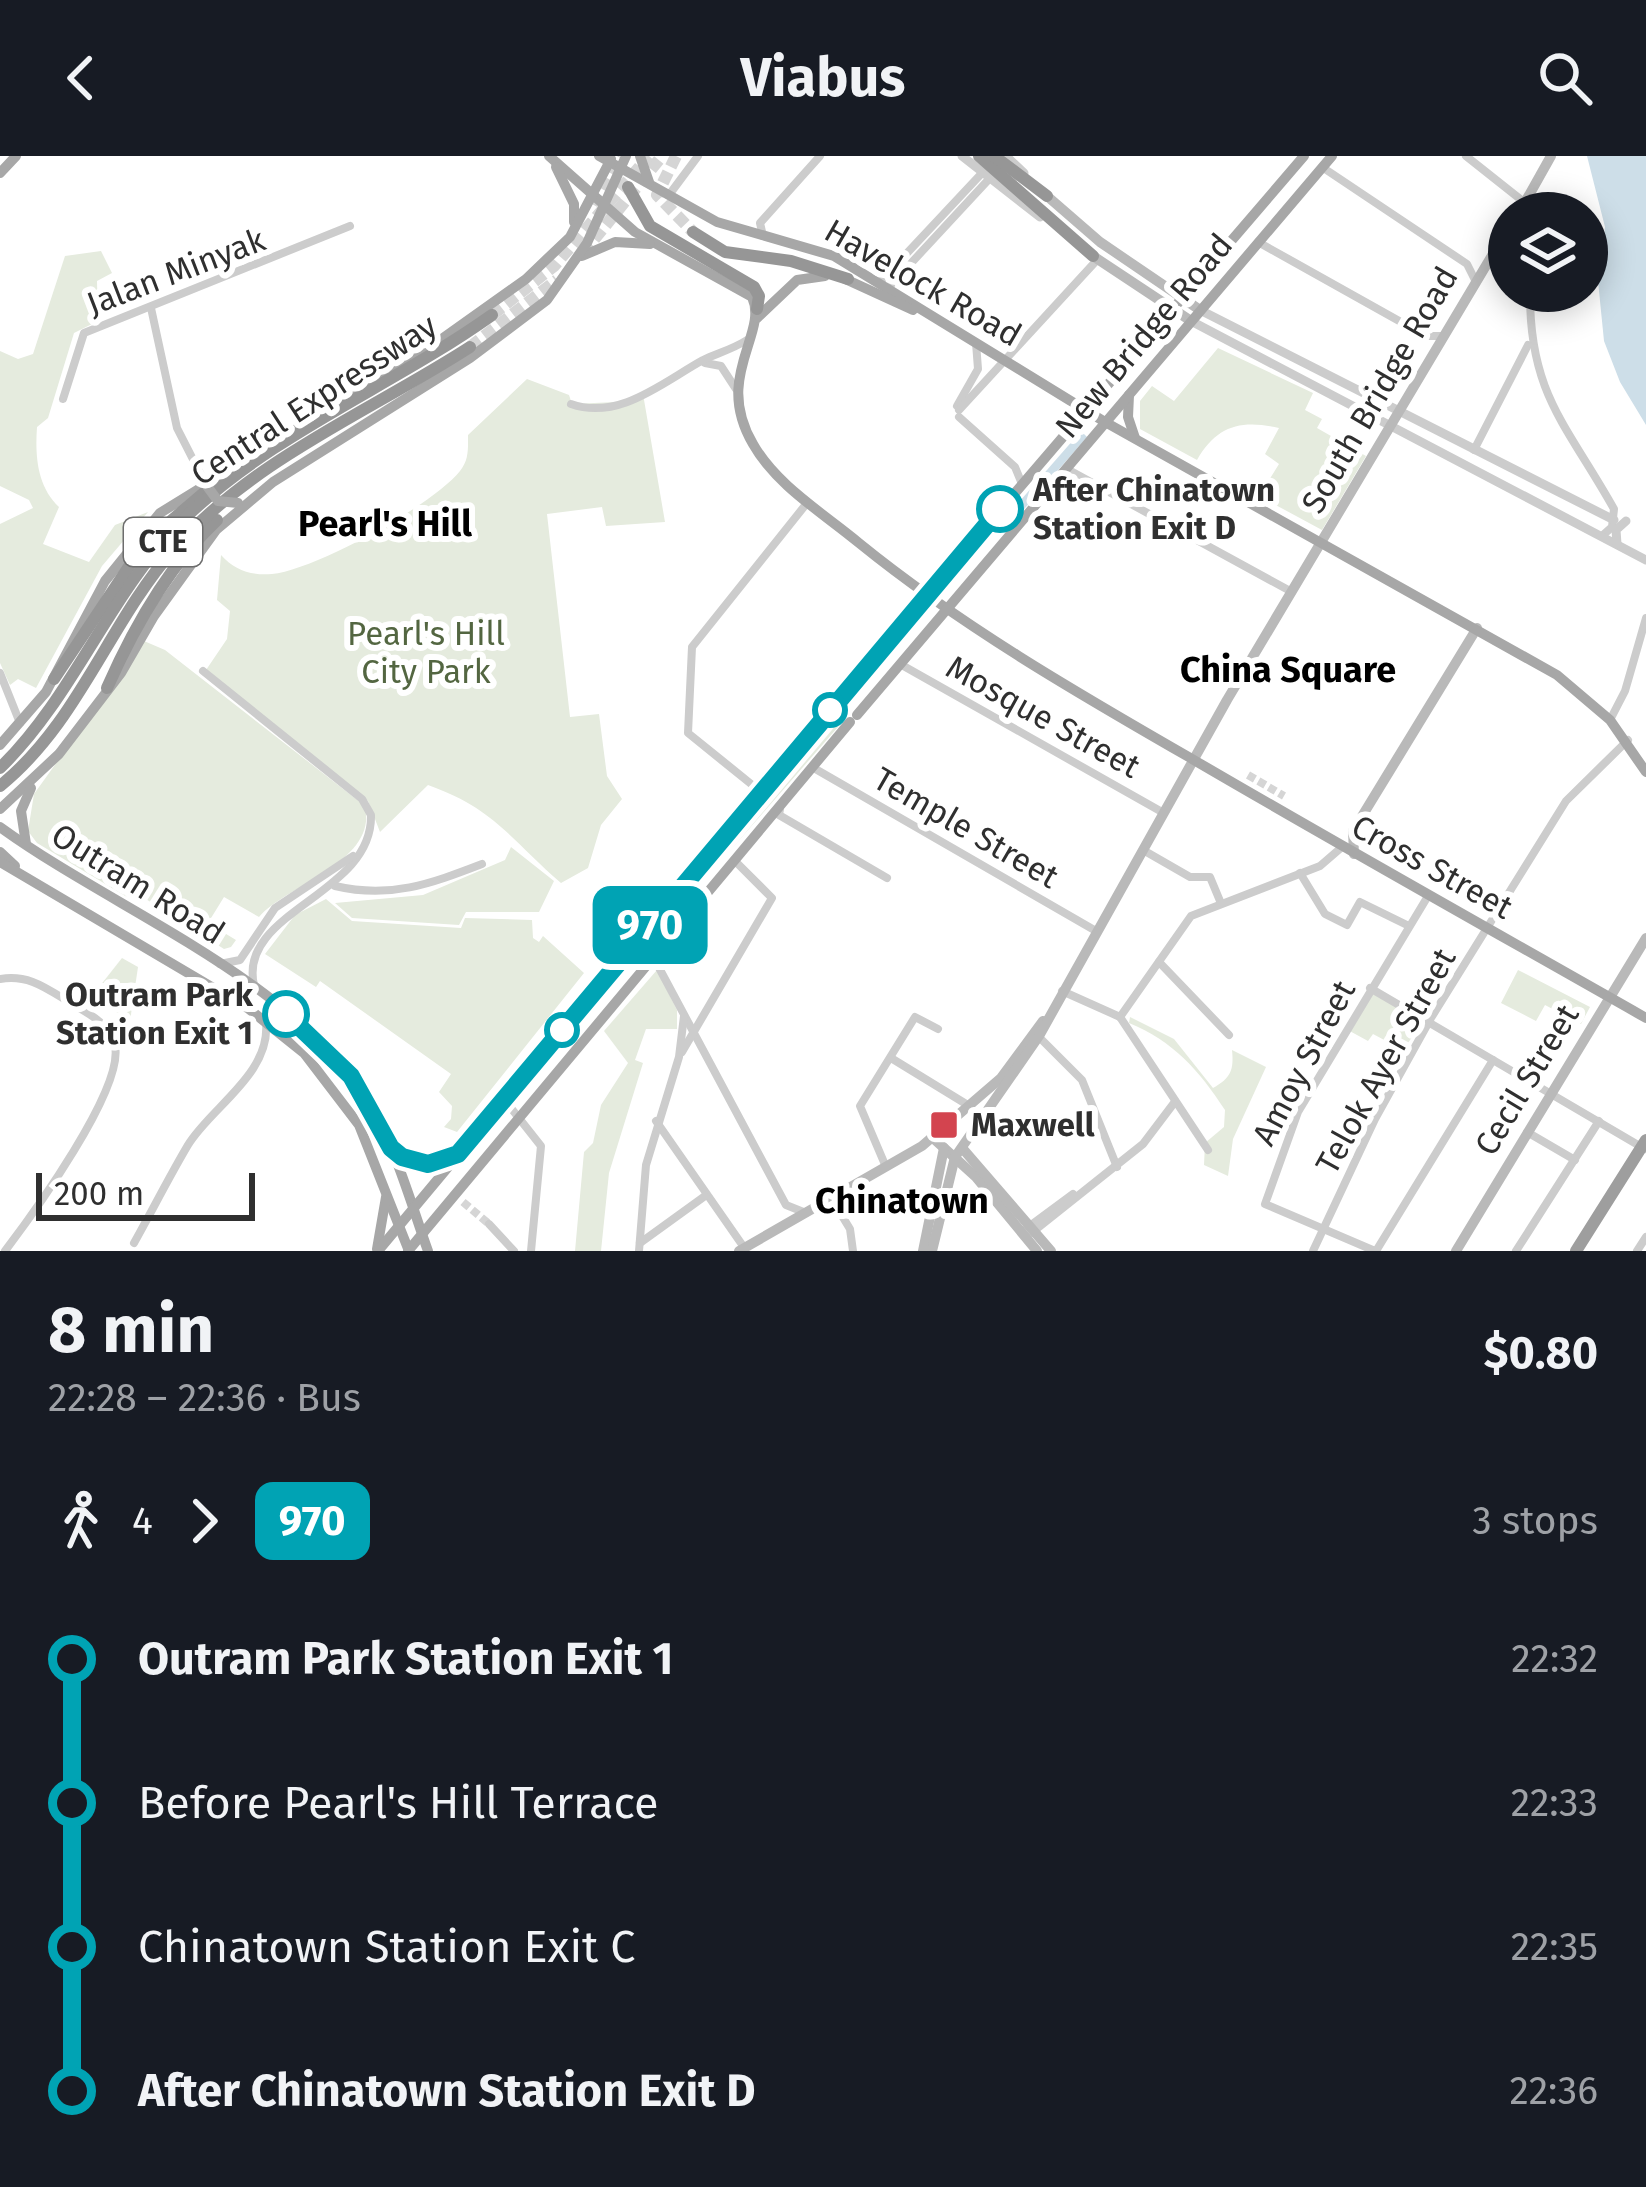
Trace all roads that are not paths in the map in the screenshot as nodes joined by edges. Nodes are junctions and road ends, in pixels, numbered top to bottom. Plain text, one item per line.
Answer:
1 (16, 156) edge
2 (549, 156) edge
3 (640, 156) edge
4 (698, 156) edge
5 (815, 156) edge
6 (962, 156) edge
7 (979, 156) edge
8 (994, 156) edge
9 (1006, 156) edge
10 (1304, 156) edge
11 (1331, 156) edge
12 (1466, 156) edge
13 (1551, 156) edge
14 (613, 159) edge
15 (1322, 167) junction
16 (1294, 168) junction
17 (0, 173) edge
18 (986, 175) junction
19 (649, 182) junction
20 (628, 187) dead end
21 (1505, 192) edge
22 (1531, 192) edge
23 (669, 195) junction
24 (592, 196) junction
25 (1047, 196) junction
26 (602, 205) junction
27 (350, 226) dead end
28 (693, 232) tunnel mouth
29 (746, 232) junction
30 (763, 236) junction
31 (570, 237) junction
32 (1258, 242) junction
33 (653, 244) junction
34 (1224, 249) junction
35 (1095, 258) junction
36 (547, 260) junction
37 (1243, 260) junction
38 (1488, 260) edge
39 (575, 262) junction
40 (565, 276) junction
41 (848, 279) junction
42 (1475, 280) junction
43 (883, 285) junction
44 (1177, 303) junction
45 (151, 308) junction
46 (922, 312) junction
47 (1530, 312) edge
48 (757, 313) junction
49 (493, 315) tunnel mouth
50 (1196, 315) junction
51 (1444, 335) junction
52 (747, 340) junction
53 (975, 342) junction
54 (1529, 342) junction
55 (470, 347) tunnel mouth
56 (1002, 358) junction
57 (699, 362) junction
58 (737, 391) junction
59 (1129, 394) junction
60 (63, 399) dead end
61 (571, 404) dead end
62 (1086, 410) junction
63 (958, 412) junction
64 (1397, 420) junction
65 (1106, 422) junction
66 (1135, 438) junction
67 (1474, 450) junction
68 (259, 469) junction
69 (1067, 469) junction
70 (207, 482) junction
71 (1022, 484) junction
72 (261, 490) junction
73 (808, 502) junction
74 (1620, 520) junction
75 (1602, 536) junction
76 (1323, 541) junction
77 (1617, 544) junction
78 (1646, 560) edge
79 (1292, 592) junction
80 (924, 596) junction
81 (944, 609) junction
82 (1646, 618) edge
83 (1475, 627) junction
84 (897, 630) junction
85 (925, 634) junction
86 (103, 643) junction
87 (900, 664) junction
88 (864, 669) tunnel mouth
89 (203, 671) dead end
90 (0, 674) edge
91 (54, 679) junction
92 (107, 688) junction
93 (842, 695) tunnel mouth
94 (1610, 719) junction
95 (20, 724) junction
96 (1628, 740) junction
97 (0, 745) edge
98 (1194, 760) junction
99 (812, 767) junction
100 (0, 768) edge
101 (1646, 772) edge
102 (39, 775) junction
103 (0, 785) edge
104 (760, 794) junction
105 (782, 802) junction
106 (0, 809) edge
107 (1162, 812) junction
108 (772, 815) junction
109 (0, 826) edge
110 (814, 837) junction
111 (1347, 842) junction
112 (26, 846) junction
113 (1142, 850) junction
114 (359, 851) junction
115 (0, 852) edge
116 (734, 860) junction
117 (0, 862) edge
118 (482, 864) dead end
119 (1300, 873) junction
120 (26, 877) junction
121 (887, 878) dead end
122 (688, 882) junction
123 (335, 886) junction
124 (710, 890) junction
125 (1428, 896) junction
126 (1220, 901) junction
127 (1408, 926) junction
128 (162, 930) junction
129 (1490, 930) junction
130 (1096, 931) junction
131 (641, 935) junction
132 (1646, 938) edge
133 (146, 948) junction
134 (655, 957) junction
135 (1159, 962) junction
136 (215, 964) junction
137 (0, 979) edge
138 (1370, 988) junction
139 (1062, 991) junction
140 (256, 992) junction
141 (1608, 996) junction
142 (684, 1015) junction
143 (704, 1015) junction
144 (1120, 1017) junction
145 (1646, 1018) edge
146 (266, 1021) junction
147 (1428, 1023) junction
148 (938, 1029) dead end
149 (695, 1033) junction
150 (1036, 1034) junction
151 (1229, 1035) dead end
152 (291, 1041) junction
153 (260, 1051) junction
154 (679, 1057) junction
155 (891, 1058) junction
156 (1493, 1060) junction
157 (1551, 1092) junction
158 (502, 1097) junction
159 (1174, 1103) junction
160 (971, 1107) junction
161 (656, 1121) junction
162 (1599, 1121) junction
163 (519, 1122) junction
164 (1527, 1132) junction
165 (933, 1138) junction
166 (1645, 1146) edge
167 (391, 1148) junction
168 (944, 1148) junction
169 (1208, 1150) dead end
170 (959, 1153) junction
171 (458, 1154) junction
172 (1575, 1160) junction
173 (1117, 1167) junction
174 (886, 1169) junction
175 (386, 1187) junction
176 (705, 1196) junction
177 (833, 1201) junction
178 (413, 1212) junction
179 (806, 1214) junction
180 (1321, 1224) junction
181 (491, 1226) tunnel mouth
182 (400, 1228) junction
183 (1028, 1231) junction
184 (422, 1234) junction
185 (1646, 1237) edge
186 (506, 1240) junction
187 (134, 1243) dead end
188 (531, 1248) edge
189 (639, 1248) edge
190 (741, 1249) edge
191 (5, 1251) edge
192 (377, 1251) edge
193 (409, 1251) edge
194 (428, 1251) edge
195 (514, 1251) edge
196 (853, 1251) edge
197 (923, 1251) edge
198 (932, 1251) edge
199 (1037, 1251) edge
200 (1051, 1251) edge
201 (1313, 1251) edge
202 (1375, 1251) edge
203 (1456, 1251) edge
204 (1516, 1251) edge
205 (1576, 1251) edge
206 (1637, 1251) edge

1 - 17 main road
2 - 24 main road
2 - 31 main road
3 - 19 main road
4 - 23 street
5 - 29 street
5 - 30 street
6 - 18 street
7 - 35 highway
8 - 25 highway
9 - 25 street
10 - 16 main road
11 - 15 main road, New Bridge Road
12 - 21 street
13 - 22 main road
14 - 19 main road, Havelock Road
14 - 24 main road
14 - 26 main road
15 - 16 main road
15 - 32 main road, New Bridge Road
15 - 42 street
16 - 34 main road
18 - 35 street
18 - 43 street
19 - 23 main road, Havelock Road
20 - 48 highway
23 - 29 main road, Havelock Road
24 - 26 main road
24 - 31 main road
25 - 44 main road
26 - 33 main road
26 - 39 main road
27 - 45 street, Jalan Minyak
28 - 41 highway
29 - 30 main road, Havelock Road
30 - 43 main road, Havelock Road
31 - 36 main road
32 - 37 main road, New Bridge Road
32 - 51 street
33 - 39 main road
33 - 48 main road
34 - 37 main road
34 - 44 main road
35 - 44 main road
35 - 56 street
36 - 40 main road
36 - 70 main road
37 - 50 main road, New Bridge Road
38 - 42 main road, South Bridge Road
39 - 40 main road
40 - 72 main road
41 - 46 main road
41 - 48 main road
42 - 51 main road, South Bridge Road
43 - 46 main road, Havelock Road
44 - 50 main road
44 - 62 main road
45 - 60 street, Jalan Minyak
45 - 70 street
46 - 53 main road, Havelock Road
47 - 54 street
48 - 52 main road
49 - 68 highway, Central Expressway / CTE
50 - 59 main road, New Bridge Road
50 - 64 street
51 - 64 main road, South Bridge Road
52 - 57 street
52 - 58 main road
53 - 56 main road, Havelock Road
53 - 63 street
54 - 67 street
54 - 74 street
55 - 68 highway, Central Expressway / CTE
56 - 62 main road, Havelock Road
56 - 63 street
57 - 58 street
57 - 61 street
58 - 73 main road, Cross Street
59 - 65 main road, New Bridge Road
59 - 66 main road
62 - 65 main road, Havelock Road
62 - 71 main road
63 - 71 street
64 - 67 street
64 - 75 street
64 - 76 main road, South Bridge Road
65 - 66 main road, Havelock Road
65 - 69 main road, New Bridge Road
66 - 76 main road, Havelock Road
67 - 74 street
68 - 86 highway, Central Expressway / CTE
68 - 91 highway
68 - 92 highway
69 - 79 street
69 - 81 main road, New Bridge Road
70 - 72 main road, bridge
70 - 91 main road
71 - 80 main road
72 - 92 main road
73 - 80 main road, Cross Street
73 - 104 street
74 - 75 street
74 - 77 street
75 - 77 street
76 - 79 main road, South Bridge Road
76 - 83 main road, Havelock Road
77 - 78 street
79 - 98 main road, South Bridge Road
80 - 81 main road, Cross Street
80 - 84 main road
81 - 85 main road, New Bridge Road
81 - 98 main road, Cross Street
82 - 94 street
83 - 94 main road, Havelock Road
83 - 111 main road
84 - 85 main road
84 - 88 main road
85 - 87 main road, New Bridge Road
86 - 100 highway, Central Expressway / CTE
86 - 103 highway, Central Expressway / CTE
87 - 99 main road, New Bridge Road
87 - 107 street, Mosque Street
89 - 114 street
90 - 95 street
91 - 95 main road
92 - 102 main road
93 - 104 main road
94 - 96 main road, Havelock Road
95 - 97 main road
96 - 101 main road, Havelock Road
96 - 129 street, Telok Ayer Street
98 - 107 main road, South Bridge Road
98 - 111 main road, Cross Street
99 - 105 main road, New Bridge Road
99 - 130 street, Temple Street
102 - 106 main road
102 - 112 main road
104 - 122 main road
105 - 108 main road, New Bridge Road
105 - 110 street
107 - 113 main road, South Bridge Road
108 - 110 street
108 - 116 main road, New Bridge Road
109 - 112 main road, Outram Road
110 - 121 street
111 - 119 street
111 - 125 main road, Cross Street
112 - 128 main road, Outram Road
113 - 126 street
113 - 130 main road, South Bridge Road
114 - 123 street
114 - 136 street
115 - 120 main road
116 - 124 main road, New Bridge Road
116 - 143 street
117 - 120 main road, Outram Road
118 - 123 street
119 - 126 street
119 - 127 street
120 - 133 main road, Outram Road
122 - 124 main road
122 - 131 main road
123 - 140 street
124 - 134 main road, New Bridge Road
125 - 127 street, Amoy Street
125 - 129 main road, Cross Street
126 - 135 street
127 - 138 street, Amoy Street
128 - 133 main road
128 - 136 main road, Outram Road
129 - 141 main road, Cross Street
129 - 147 street, Telok Ayer Street
130 - 139 main road, South Bridge Road
131 - 134 street
131 - 158 main road
132 - 141 main road, Cecil Street
133 - 146 main road, Outram Road
134 - 142 street
134 - 163 main road, New Bridge Road
135 - 144 street
135 - 151 street
136 - 140 main road, Outram Road
137 - 191 street
138 - 147 street
138 - 180 street, Amoy Street
139 - 144 street
139 - 150 main road, South Bridge Road
140 - 167 main road, Outram Road
141 - 145 main road, Cross Street
141 - 157 main road, Cecil Street
142 - 143 street
142 - 149 street
142 - 154 street
143 - 149 street
144 - 159 street
146 - 152 main road, Outram Road
146 - 153 street
147 - 156 street
147 - 180 street, Telok Ayer Street
148 - 155 street
149 - 154 street
149 - 179 street
150 - 160 main road, South Bridge Road
150 - 170 main road, South Bridge Road
150 - 173 street
152 - 153 street
152 - 175 main road, Outram Road
153 - 187 street
154 - 161 street
155 - 160 street
155 - 174 street
156 - 157 street
156 - 202 street
157 - 162 street
157 - 164 main road, Cecil Street
158 - 163 street
158 - 171 main road
159 - 169 street
159 - 173 street
160 - 165 main road, South Bridge Road
161 - 176 street
161 - 189 street
162 - 166 street
162 - 172 street
163 - 184 main road, New Bridge Road
163 - 188 street
164 - 172 street
164 - 203 main road, Cecil Street
165 - 168 main road
165 - 174 main road, South Bridge Road
166 - 205 highway
167 - 171 main road
167 - 178 main road, Outram Road
168 - 170 main road
168 - 197 main road
170 - 183 main road
170 - 198 main road
171 - 178 main road
172 - 204 street
173 - 183 street
174 - 177 main road, South Bridge Road
175 - 182 main road, Outram Road
175 - 192 main road
176 - 189 street
176 - 190 street
177 - 179 main road, South Bridge Road
177 - 196 street
178 - 182 main road
178 - 184 main road, Outram Road
179 - 190 main road, South Bridge Road
180 - 201 street, Telok Ayer Street
180 - 202 street
181 - 186 street
182 - 192 main road
182 - 193 main road, Outram Road
183 - 199 main road
183 - 200 main road
184 - 193 main road, New Bridge Road
184 - 194 main road, Outram Road
185 - 206 street
186 - 188 street
186 - 195 street

